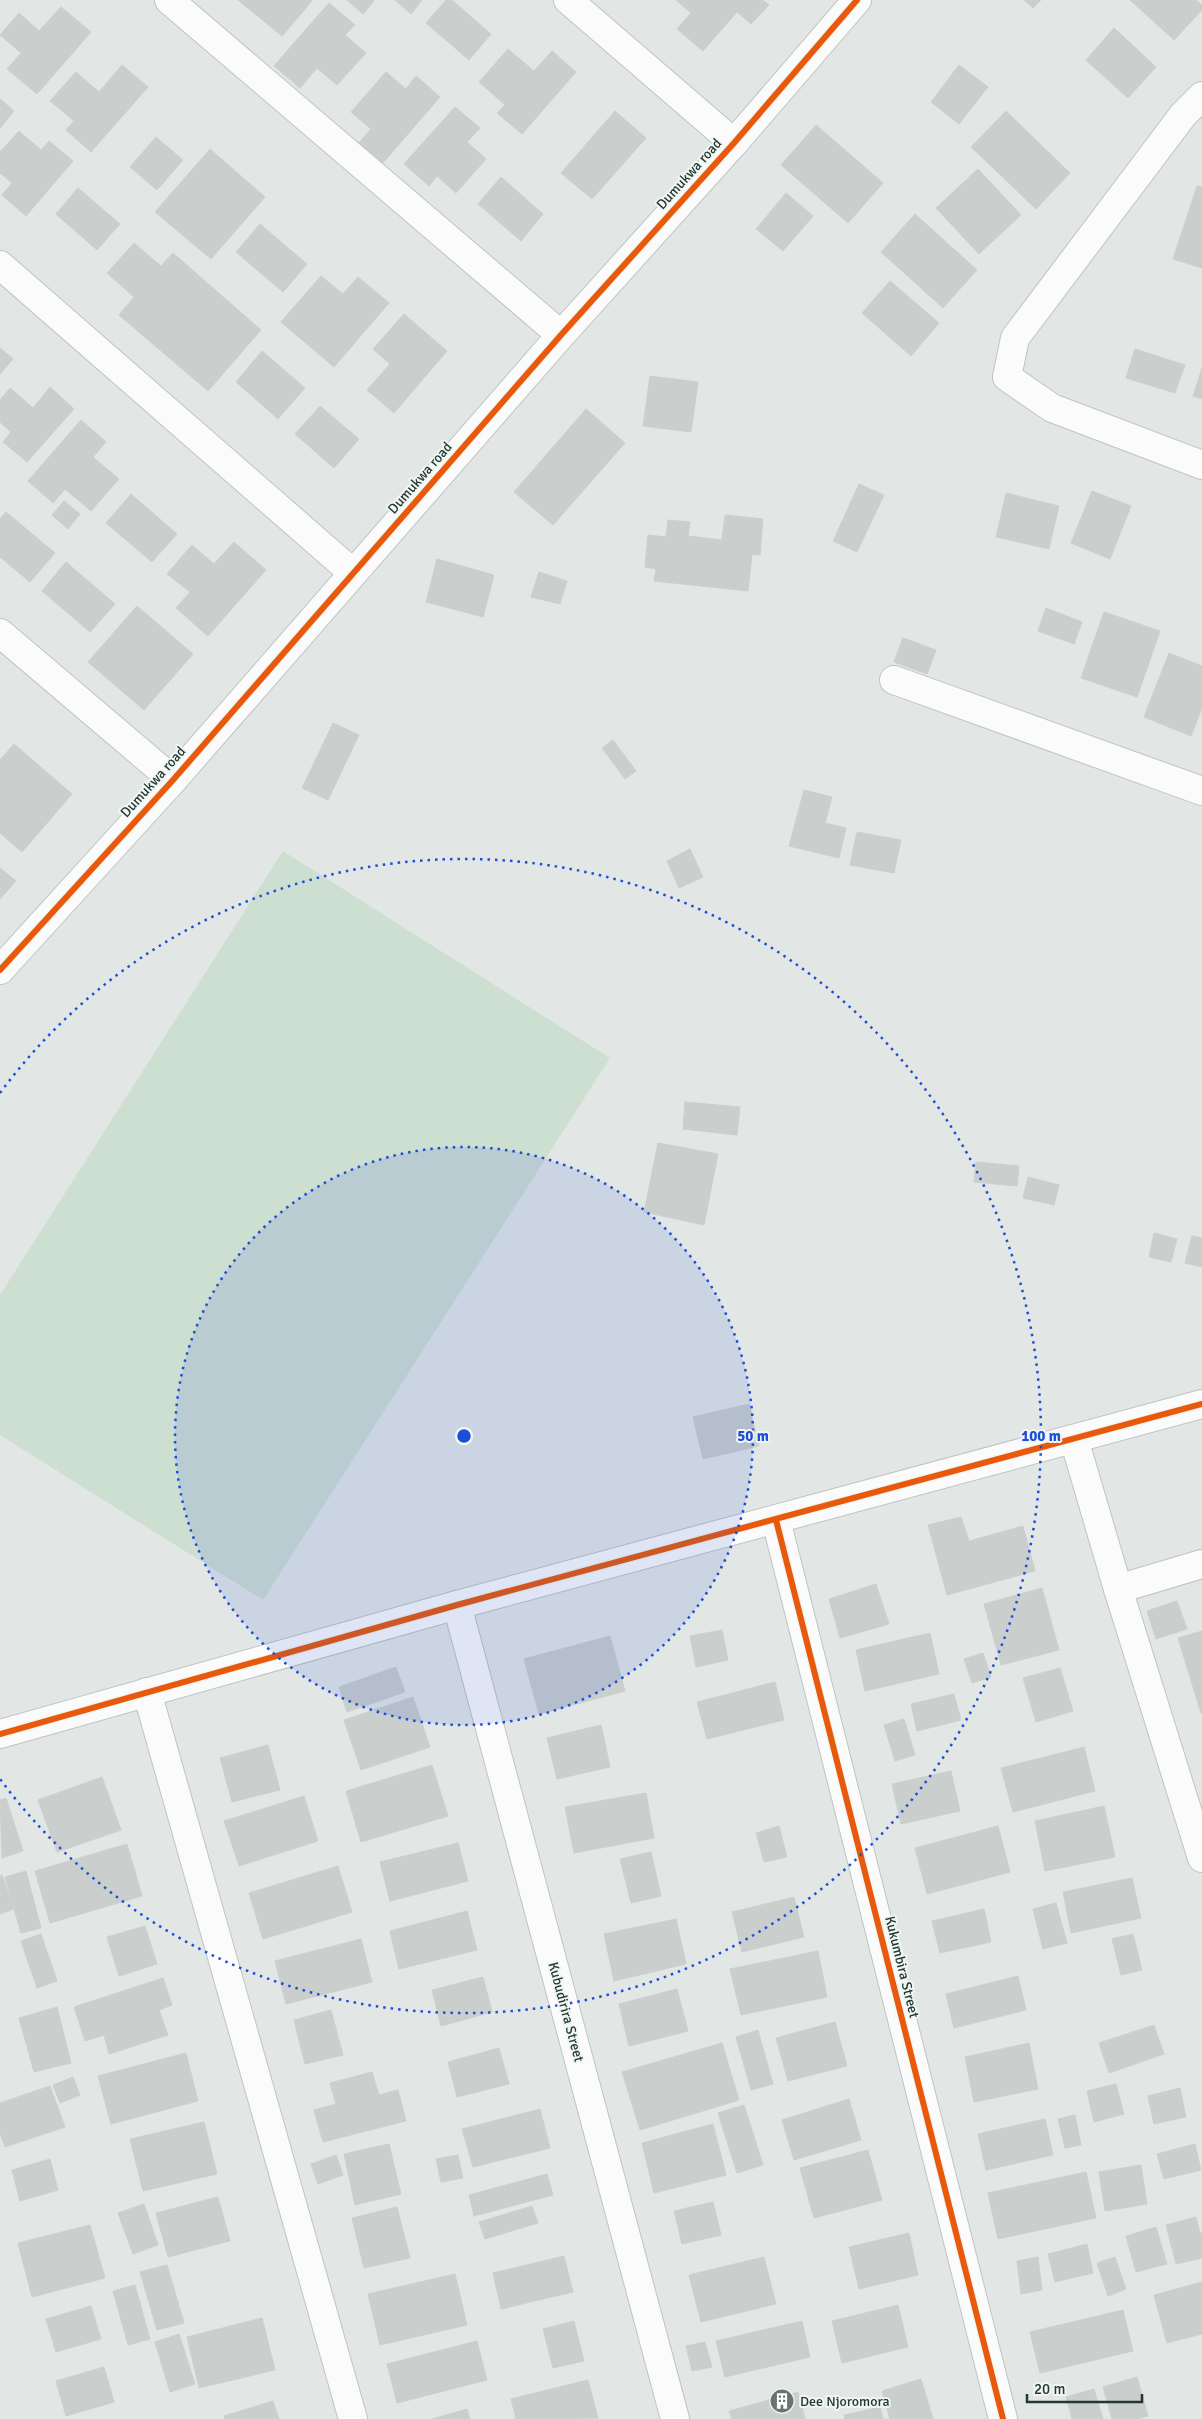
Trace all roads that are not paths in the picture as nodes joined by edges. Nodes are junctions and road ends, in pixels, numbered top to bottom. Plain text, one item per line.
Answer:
1 (169, 0) edge
2 (568, 0) edge
3 (857, 0) edge
4 (1196, 111) edge
5 (734, 143) junction
6 (0, 265) edge
7 (560, 335) junction
8 (1202, 465) edge
9 (353, 574) junction
10 (0, 633) edge
11 (894, 680) dead end
12 (173, 780) junction
13 (1202, 791) edge
14 (0, 970) edge
15 (1202, 1404) edge
16 (1074, 1439) junction
17 (776, 1520) junction
18 (1202, 1564) edge
19 (1118, 1589) junction
20 (457, 1605) junction
21 (147, 1692) junction
22 (0, 1734) edge
23 (1202, 1858) edge
24 (353, 2419) edge
25 (675, 2419) edge
26 (1003, 2419) edge

1 - 7 street
2 - 5 street
3 - 5 street, Dumukwa road
4 - 8 street
5 - 7 street, Dumukwa road
6 - 9 street
7 - 9 street, Dumukwa road
9 - 12 street, Dumukwa road
10 - 12 street
11 - 13 street
12 - 14 street, Dumukwa road
15 - 16 street
16 - 17 street
16 - 19 street
17 - 20 street
17 - 26 street, Kukumbira Street
18 - 19 street
19 - 23 street
20 - 21 street
20 - 25 street, Kubudirira Street
21 - 22 street
21 - 24 street

